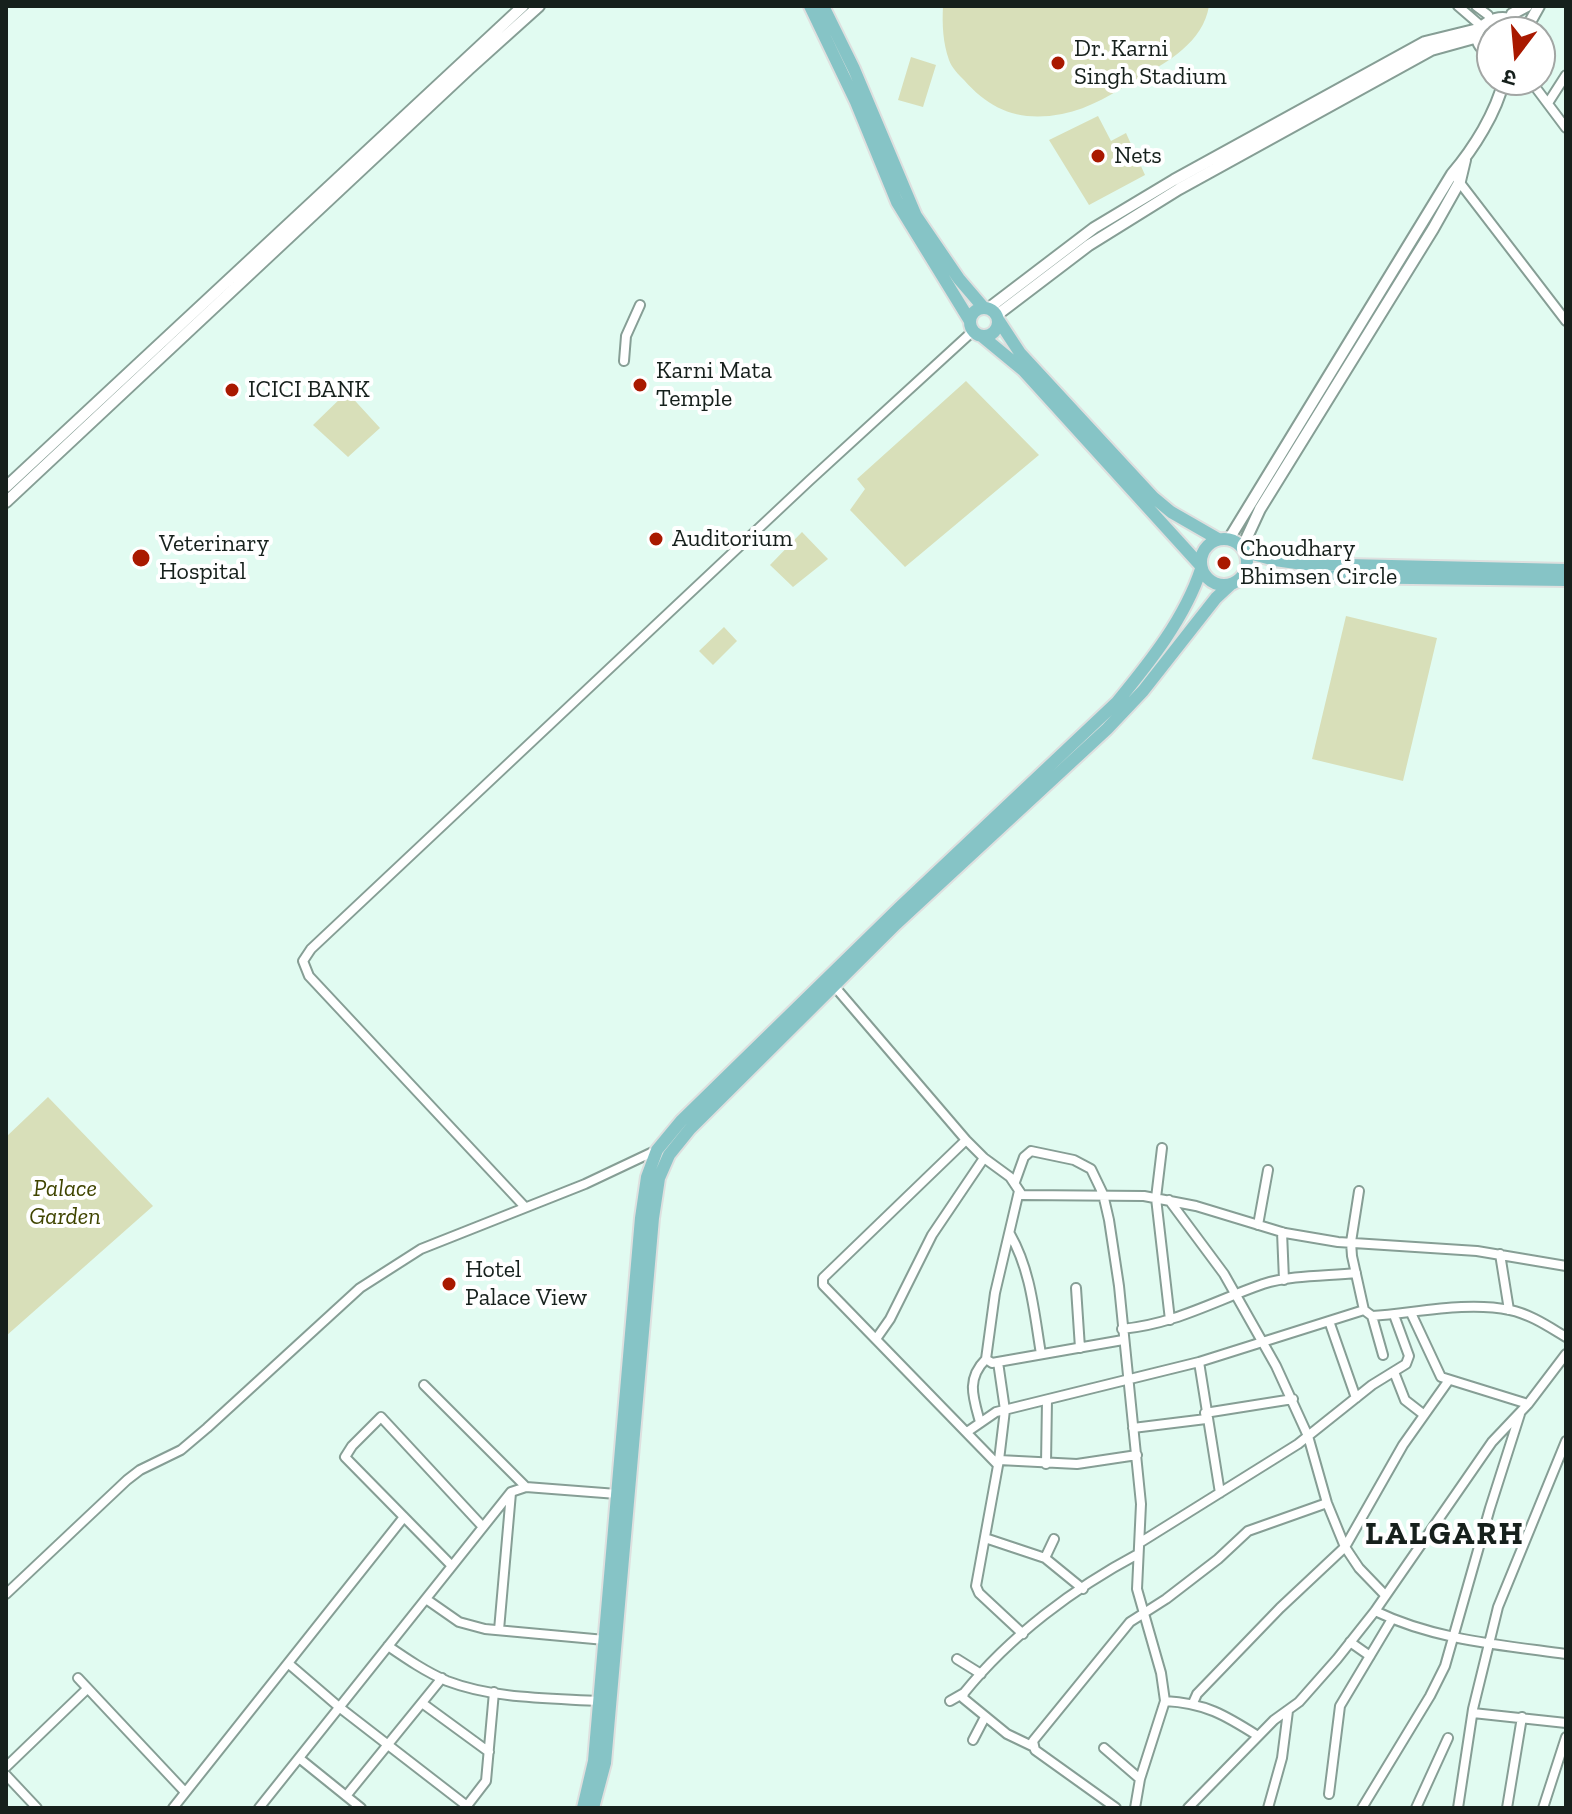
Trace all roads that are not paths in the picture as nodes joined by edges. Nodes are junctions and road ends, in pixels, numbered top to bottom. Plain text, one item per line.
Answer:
1 (523, 6) edge
2 (539, 6) edge
3 (810, 6) edge
4 (823, 6) edge
5 (1458, 6) edge
6 (1476, 6) edge
7 (1527, 6) edge
8 (1512, 14) junction
9 (1488, 15) joint
10 (1515, 16) edge
11 (1476, 28) edge
12 (1476, 30) edge
13 (1566, 75) edge
14 (1498, 96) edge
15 (1543, 96) edge
16 (1548, 103) junction
17 (1566, 128) edge
18 (1456, 178) junction
19 (640, 305) dead end
20 (992, 313) junction
21 (1566, 321) edge
22 (975, 330) junction
23 (624, 361) dead end
24 (6, 487) edge
25 (6, 502) edge
26 (1223, 539) junction
27 (1244, 550) junction
28 (1200, 567) junction
29 (1566, 570) edge
30 (1566, 580) edge
31 (1236, 581) junction
32 (835, 987) junction
33 (966, 1140) junction
34 (1162, 1148) dead end
35 (657, 1150) junction
36 (984, 1158) junction
37 (1268, 1170) dead end
38 (1015, 1182) junction
39 (1019, 1191) junction
40 (1359, 1191) dead end
41 (1103, 1194) junction
42 (1156, 1198) junction
43 (1168, 1199) junction
44 (525, 1207) junction
45 (1258, 1225) junction
46 (1282, 1232) junction
47 (1010, 1234) junction
48 (1351, 1242) junction
49 (1500, 1254) junction
50 (1566, 1266) edge
51 (1356, 1273) junction
52 (1284, 1280) junction
53 (1076, 1288) dead end
54 (1236, 1295) junction
55 (1364, 1310) junction
56 (1509, 1310) junction
57 (1411, 1313) junction
58 (1394, 1315) junction
59 (1372, 1316) junction
60 (1170, 1320) junction
61 (1329, 1321) junction
62 (1122, 1329) junction
63 (1566, 1337) edge
64 (876, 1339) junction
65 (1123, 1340) junction
66 (1262, 1341) junction
67 (1080, 1348) junction
68 (1041, 1354) junction
69 (1566, 1354) edge
70 (1383, 1355) dead end
71 (986, 1359) junction
72 (998, 1362) junction
73 (1199, 1362) junction
74 (1394, 1372) junction
75 (1449, 1380) junction
76 (1127, 1381) junction
77 (424, 1385) dead end
78 (1356, 1398) junction
79 (1293, 1399) junction
80 (1047, 1400) junction
81 (1528, 1404) junction
82 (1005, 1410) junction
83 (1521, 1412) junction
84 (1423, 1414) junction
85 (1206, 1416) junction
86 (980, 1422) junction
87 (1133, 1428) junction
88 (967, 1432) junction
89 (1308, 1436) junction
90 (1565, 1445) edge
91 (1137, 1455) junction
92 (999, 1463) junction
93 (1046, 1464) junction
94 (526, 1487) junction
95 (511, 1492) junction
96 (1220, 1493) junction
97 (617, 1494) junction
98 (1327, 1503) junction
99 (404, 1517) junction
100 (483, 1527) junction
101 (985, 1538) junction
102 (1054, 1539) dead end
103 (1141, 1542) junction
104 (1345, 1547) junction
105 (1138, 1554) junction
106 (1045, 1558) junction
107 (452, 1566) junction
108 (1083, 1589) junction
109 (6, 1594) edge
110 (1385, 1595) junction
111 (426, 1599) junction
112 (1375, 1611) junction
113 (1142, 1613) junction
114 (1392, 1619) junction
115 (499, 1630) junction
116 (1023, 1634) junction
117 (1453, 1639) junction
118 (605, 1640) junction
119 (1350, 1642) junction
120 (1492, 1643) junction
121 (388, 1646) junction
122 (1566, 1654) edge
123 (1370, 1656) junction
124 (957, 1659) dead end
125 (289, 1664) junction
126 (981, 1674) junction
127 (78, 1678) dead end
128 (442, 1678) junction
129 (87, 1689) junction
130 (494, 1692) junction
131 (964, 1693) junction
132 (599, 1701) junction
133 (950, 1701) dead end
134 (1165, 1701) junction
135 (422, 1703) junction
136 (1193, 1703) junction
137 (339, 1707) junction
138 (1288, 1711) junction
139 (1473, 1713) junction
140 (985, 1717) junction
141 (1522, 1717) junction
142 (1566, 1723) edge
143 (1258, 1736) junction
144 (1566, 1737) edge
145 (1448, 1738) dead end
146 (973, 1740) dead end
147 (388, 1745) junction
148 (1032, 1746) junction
149 (1104, 1748) dead end
150 (489, 1752) junction
151 (299, 1758) junction
152 (6, 1767) edge
153 (1554, 1772) junction
154 (6, 1775) edge
155 (1566, 1776) edge
156 (1140, 1779) junction
157 (185, 1792) junction
158 (1329, 1794) dead end
159 (346, 1796) junction
160 (466, 1807) edge
161 (37, 1808) edge
162 (173, 1808) edge
163 (259, 1808) edge
164 (361, 1808) edge
165 (583, 1808) edge
166 (593, 1808) edge
167 (1116, 1808) edge
168 (1135, 1808) edge
169 (1188, 1808) edge
170 (1268, 1808) edge
171 (1362, 1808) edge
172 (1416, 1808) edge
173 (1458, 1808) edge
174 (1507, 1808) edge
175 (1543, 1808) edge

1 - 24 street
2 - 25 street
3 - 22 main road
4 - 20 main road
5 - 11 street
6 - 9 street
7 - 8 street
8 - 9 street
8 - 10 street
12 - 20 street
13 - 16 street
14 - 18 street
15 - 16 street
16 - 17 street
18 - 21 street
18 - 26 street
18 - 27 street
19 - 23 street
20 - 22 main road
20 - 22 main road
20 - 26 main road
22 - 28 main road
22 - 44 street
26 - 27 main road
26 - 28 main road
27 - 29 main road
27 - 31 main road
28 - 31 main road
28 - 35 main road
30 - 31 main road
31 - 32 main road
32 - 33 street
32 - 166 main road
33 - 36 street
33 - 64 street
34 - 42 street
35 - 44 street
35 - 97 main road
36 - 38 street
36 - 64 street
37 - 45 street
38 - 39 street
38 - 41 street
39 - 41 street
39 - 47 street
40 - 48 street
41 - 42 street
41 - 62 street
42 - 43 street
42 - 60 street
43 - 45 street
43 - 54 street
44 - 109 street
45 - 46 street
46 - 48 street
46 - 52 street
47 - 68 street
47 - 71 street
48 - 49 street
48 - 51 street
49 - 50 street
49 - 56 street
51 - 52 street
51 - 55 street
52 - 54 street
53 - 67 street
54 - 60 street
54 - 66 street
55 - 59 street
55 - 61 street
56 - 57 street
56 - 63 street
57 - 58 street
57 - 75 street
58 - 59 street
58 - 74 street
59 - 70 street
60 - 62 street
61 - 66 street
61 - 78 street
62 - 65 street
64 - 88 street
65 - 67 street
65 - 76 street
66 - 73 street
66 - 79 street
67 - 68 street
68 - 72 street
69 - 81 street
71 - 72 street
71 - 86 street
72 - 82 street
73 - 76 street
73 - 85 street
74 - 78 street
74 - 84 street
75 - 81 street
75 - 84 street
76 - 80 street
76 - 87 street
77 - 94 street
78 - 89 street
79 - 85 street
79 - 89 street
80 - 82 street
80 - 93 street
81 - 83 street
82 - 86 street
82 - 92 street
83 - 110 street
83 - 117 street
84 - 104 street
85 - 87 street
85 - 96 street
86 - 88 street
87 - 91 street
88 - 92 street
89 - 96 street
89 - 98 street
90 - 120 street
91 - 93 street
91 - 103 street
92 - 93 street
92 - 101 street
94 - 95 street
94 - 97 street
95 - 100 street
95 - 115 street
96 - 103 street
97 - 118 main road
98 - 104 street
98 - 113 street
99 - 100 street
99 - 107 street
99 - 125 street
100 - 107 street
101 - 106 street
101 - 116 street
102 - 106 street
103 - 105 street
104 - 110 street
104 - 136 street
105 - 108 street
105 - 113 street
106 - 108 street
107 - 111 street
108 - 116 street
110 - 112 street
111 - 115 street
111 - 121 street
112 - 114 street
112 - 119 street
113 - 134 street
113 - 148 street
114 - 117 street
114 - 123 street
115 - 118 street
116 - 126 street
117 - 120 street
117 - 171 street
118 - 132 main road
119 - 123 street
119 - 138 street
120 - 122 street
120 - 139 street
121 - 128 street
121 - 137 street
123 - 158 street
124 - 126 street
125 - 137 street
125 - 157 street
126 - 131 street
127 - 129 street
128 - 130 street
128 - 135 street
129 - 152 street
129 - 157 street
130 - 132 street
130 - 150 street
131 - 133 street
131 - 140 street
132 - 165 main road
134 - 136 street
134 - 156 street
135 - 147 street
135 - 150 street
136 - 143 street
137 - 147 street
137 - 151 street
138 - 143 street
138 - 170 street
139 - 141 street
139 - 173 street
140 - 146 street
140 - 148 street
141 - 142 street
141 - 174 street
143 - 169 street
144 - 153 street
145 - 172 street
147 - 159 street
147 - 160 street
148 - 167 street
149 - 156 street
150 - 160 street
151 - 159 street
151 - 163 street
153 - 155 street
153 - 175 street
154 - 161 street
156 - 168 street
157 - 162 street
159 - 164 street

